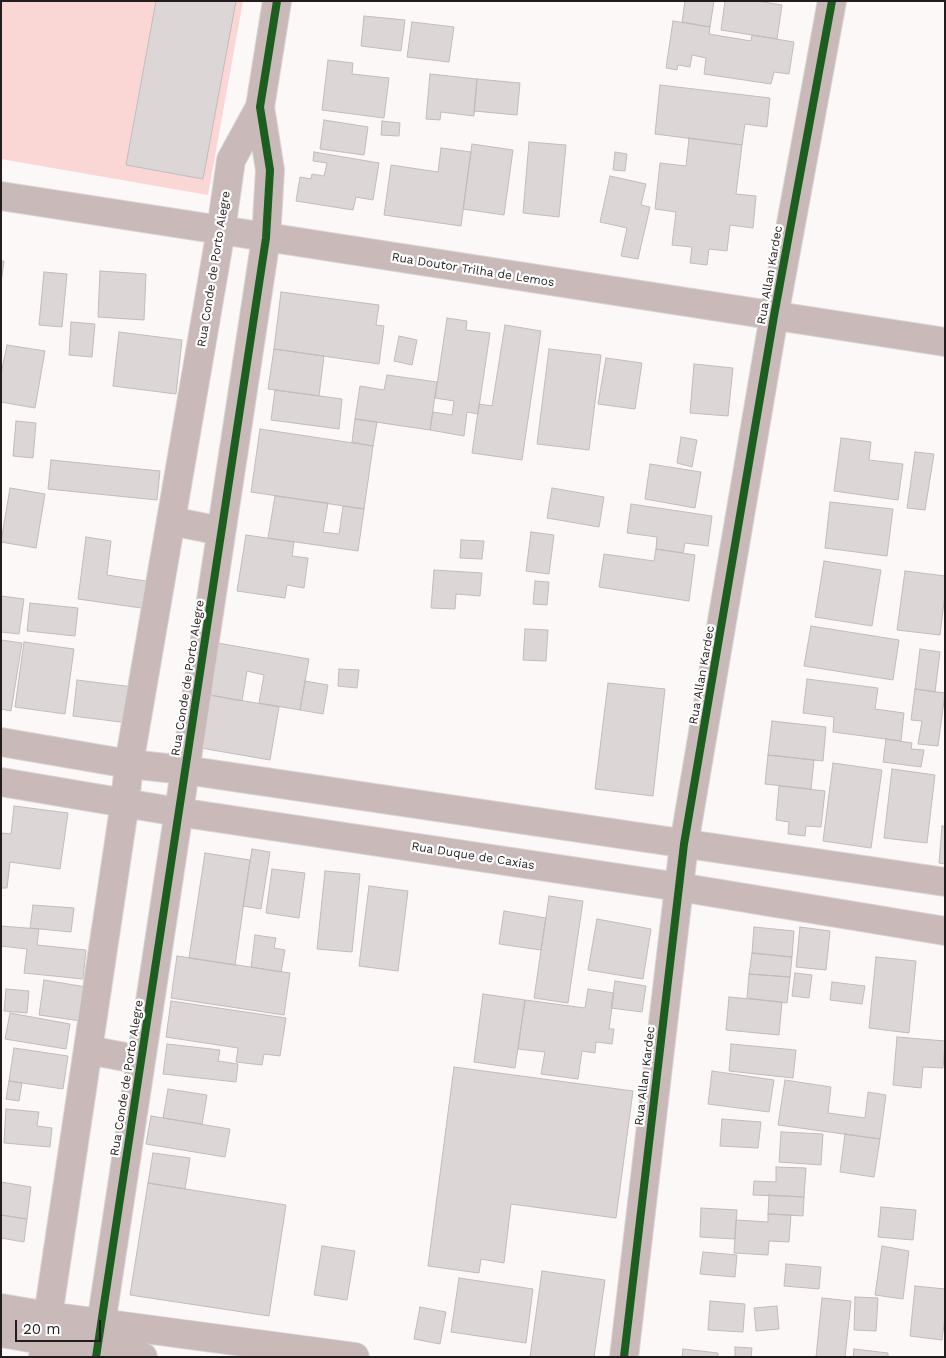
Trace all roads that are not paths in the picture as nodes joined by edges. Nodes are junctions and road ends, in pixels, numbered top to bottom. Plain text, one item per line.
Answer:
1 (277, 1) edge
2 (832, 1) edge
3 (260, 107) junction
4 (1, 196) edge
5 (222, 230) junction
6 (266, 238) junction
7 (774, 316) junction
8 (945, 342) edge
9 (171, 520) junction
10 (221, 531) junction
11 (1, 742) edge
12 (129, 764) junction
13 (185, 770) junction
14 (1, 782) edge
15 (125, 802) junction
16 (178, 812) junction
17 (467, 812) junction
18 (684, 844) junction
19 (457, 854) junction
20 (945, 882) edge
21 (679, 887) junction
22 (945, 931) edge
23 (88, 1050) junction
24 (141, 1060) junction
25 (1, 1308) edge
26 (102, 1323) junction
27 (1, 1333) edge
28 (46, 1337) edge
29 (96, 1353) edge
30 (143, 1357) edge
31 (355, 1357) edge
32 (624, 1357) edge

1 - 3 street, Rua Conde de Porto Alegre
2 - 7 street, Rua Allan Kardec
3 - 5 street, Rua Conde de Porto Alegre
3 - 6 street, Rua Conde de Porto Alegre
4 - 5 street, Rua Doutor Trilha de Lemos
5 - 6 street, Rua Doutor Trilha de Lemos
5 - 9 street, Rua Conde de Porto Alegre
6 - 7 street, Rua Doutor Trilha de Lemos
6 - 10 street, Rua Conde de Porto Alegre
7 - 8 street, Rua Doutor Trilha de Lemos
7 - 18 street, Rua Allan Kardec
9 - 10 street
9 - 12 street, Rua Conde de Porto Alegre
10 - 13 street, Rua Conde de Porto Alegre
11 - 12 street
12 - 13 street
12 - 15 street, Rua Conde de Porto Alegre
13 - 16 street, Rua Conde de Porto Alegre
13 - 17 street
14 - 15 street, Rua Duque de Caxias
15 - 16 street, Rua Duque de Caxias
15 - 23 street, Rua Conde de Porto Alegre
16 - 19 street, Rua Duque de Caxias
16 - 24 street, Rua Conde de Porto Alegre
17 - 18 street
17 - 19 street
18 - 20 street
18 - 21 street, Rua Allan Kardec
19 - 21 street, Rua Duque de Caxias
21 - 22 street, Rua Duque de Caxias
21 - 32 street, Rua Allan Kardec
23 - 24 street
23 - 28 street, Rua Conde de Porto Alegre
24 - 26 street, Rua Conde de Porto Alegre
25 - 28 street
26 - 28 street
26 - 29 street, Rua Conde de Porto Alegre
26 - 31 street
27 - 28 street
28 - 29 street
29 - 30 street

